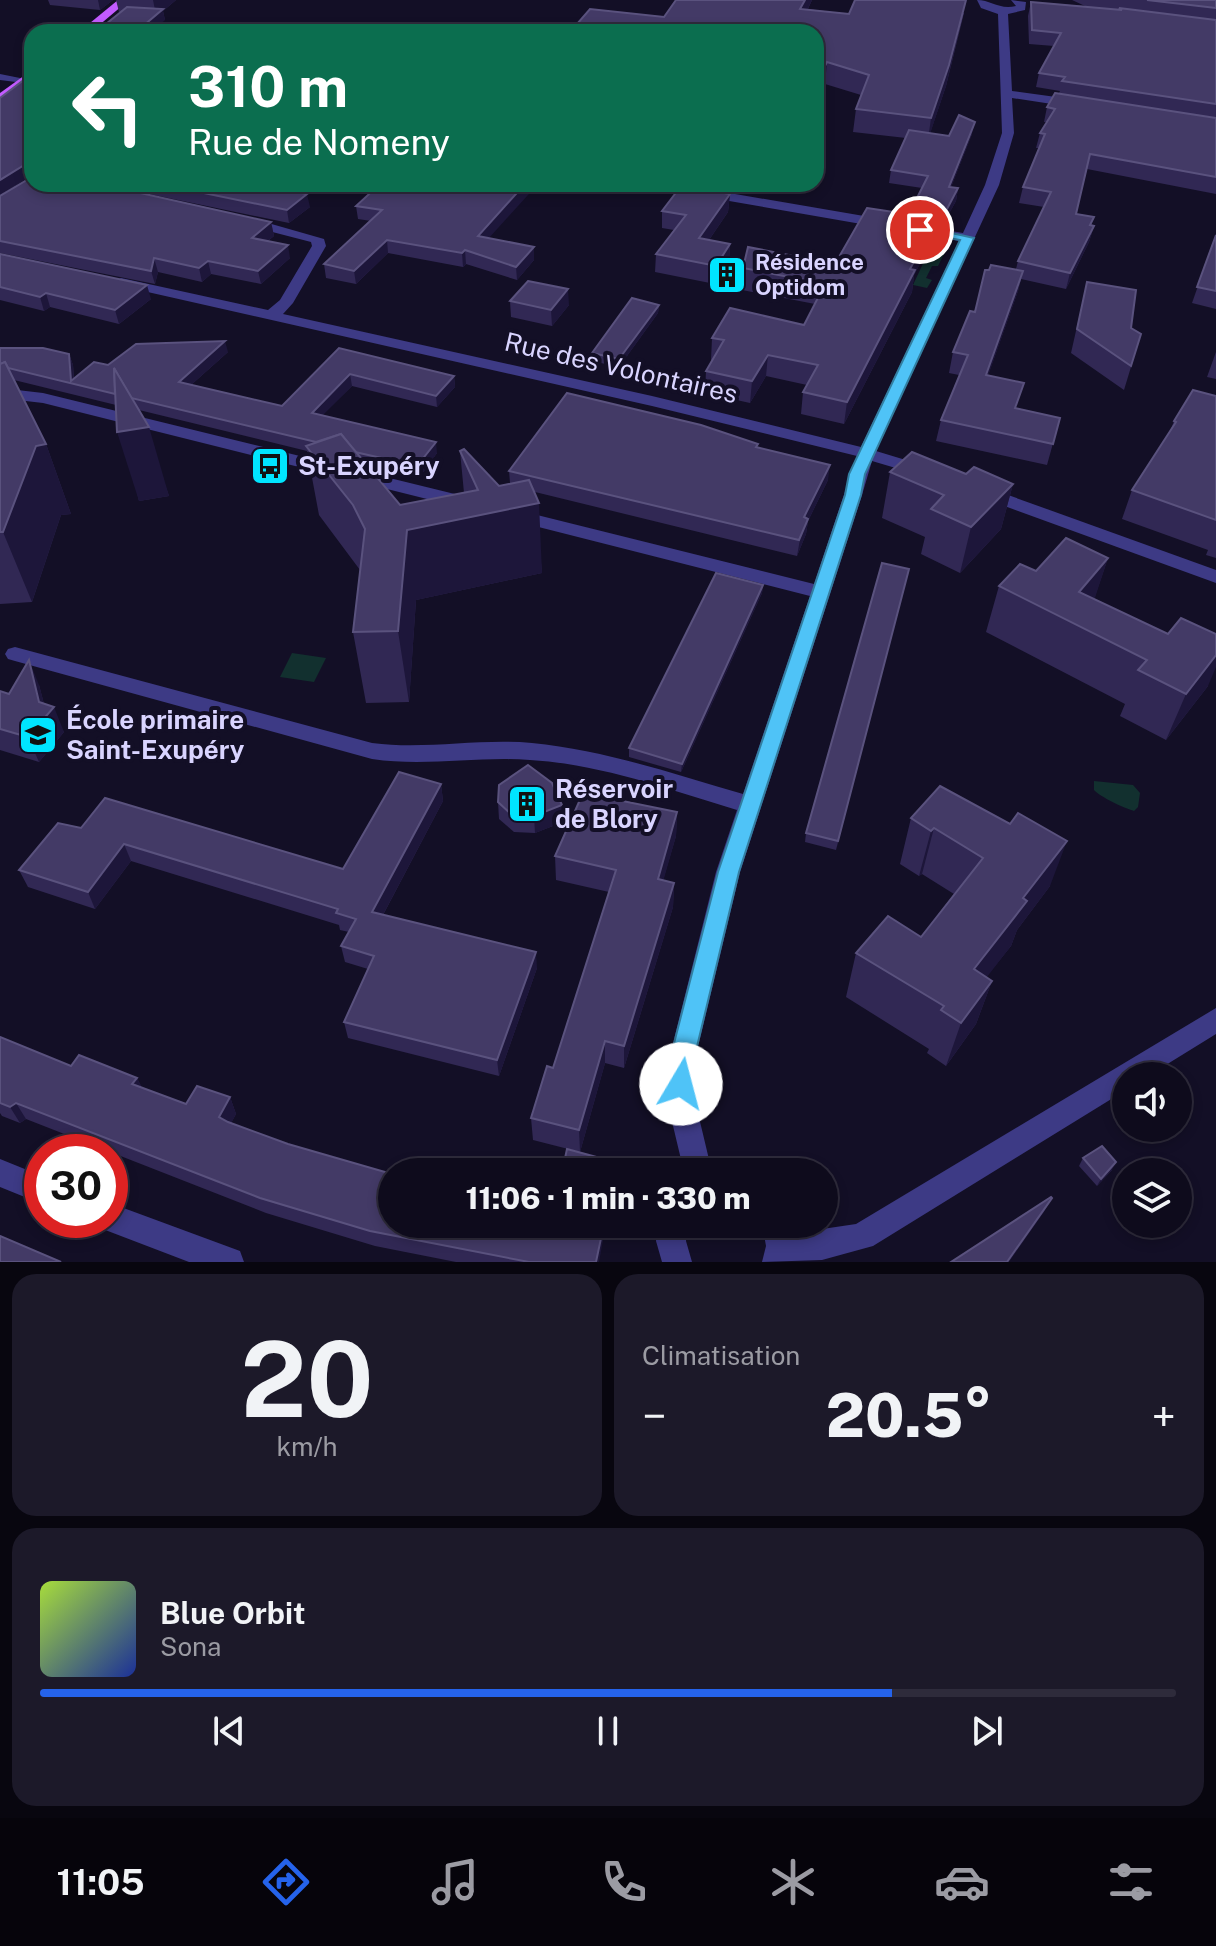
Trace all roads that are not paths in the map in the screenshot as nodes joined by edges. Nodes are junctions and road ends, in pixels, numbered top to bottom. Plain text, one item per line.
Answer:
1 (124, 0) edge
2 (979, 1) edge
3 (1018, 6) edge
4 (94, 24) edge
5 (0, 77) edge
6 (24, 81) edge
7 (24, 83) edge
8 (1009, 94) junction
9 (0, 99) edge
10 (1091, 106) edge
11 (701, 192) edge
12 (231, 218) edge
13 (968, 238) junction
14 (108, 280) edge
15 (272, 315) junction
16 (0, 393) edge
17 (866, 453) junction
18 (937, 476) edge
19 (966, 486) edge
20 (1216, 577) edge
21 (820, 592) junction
22 (15, 654) dead end
23 (750, 805) junction
24 (1216, 1020) edge
25 (695, 1158) edge
26 (0, 1173) edge
27 (24, 1183) edge
28 (128, 1225) edge
29 (671, 1238) edge
30 (778, 1244) edge
31 (229, 1262) edge
32 (677, 1262) edge

1 - 4 main road
2 - 3 street
3 - 8 street
5 - 6 street
7 - 9 main road
8 - 10 street
8 - 13 street
11 - 13 street
12 - 15 street
13 - 17 street
14 - 15 street, Rue des Volontaires
15 - 17 street, Rue des Volontaires
16 - 21 street
17 - 18 street, Rue des Volontaires
17 - 21 street
19 - 20 street
21 - 23 street
22 - 23 street
23 - 25 street
24 - 30 street
26 - 27 street
28 - 31 street
29 - 32 street

